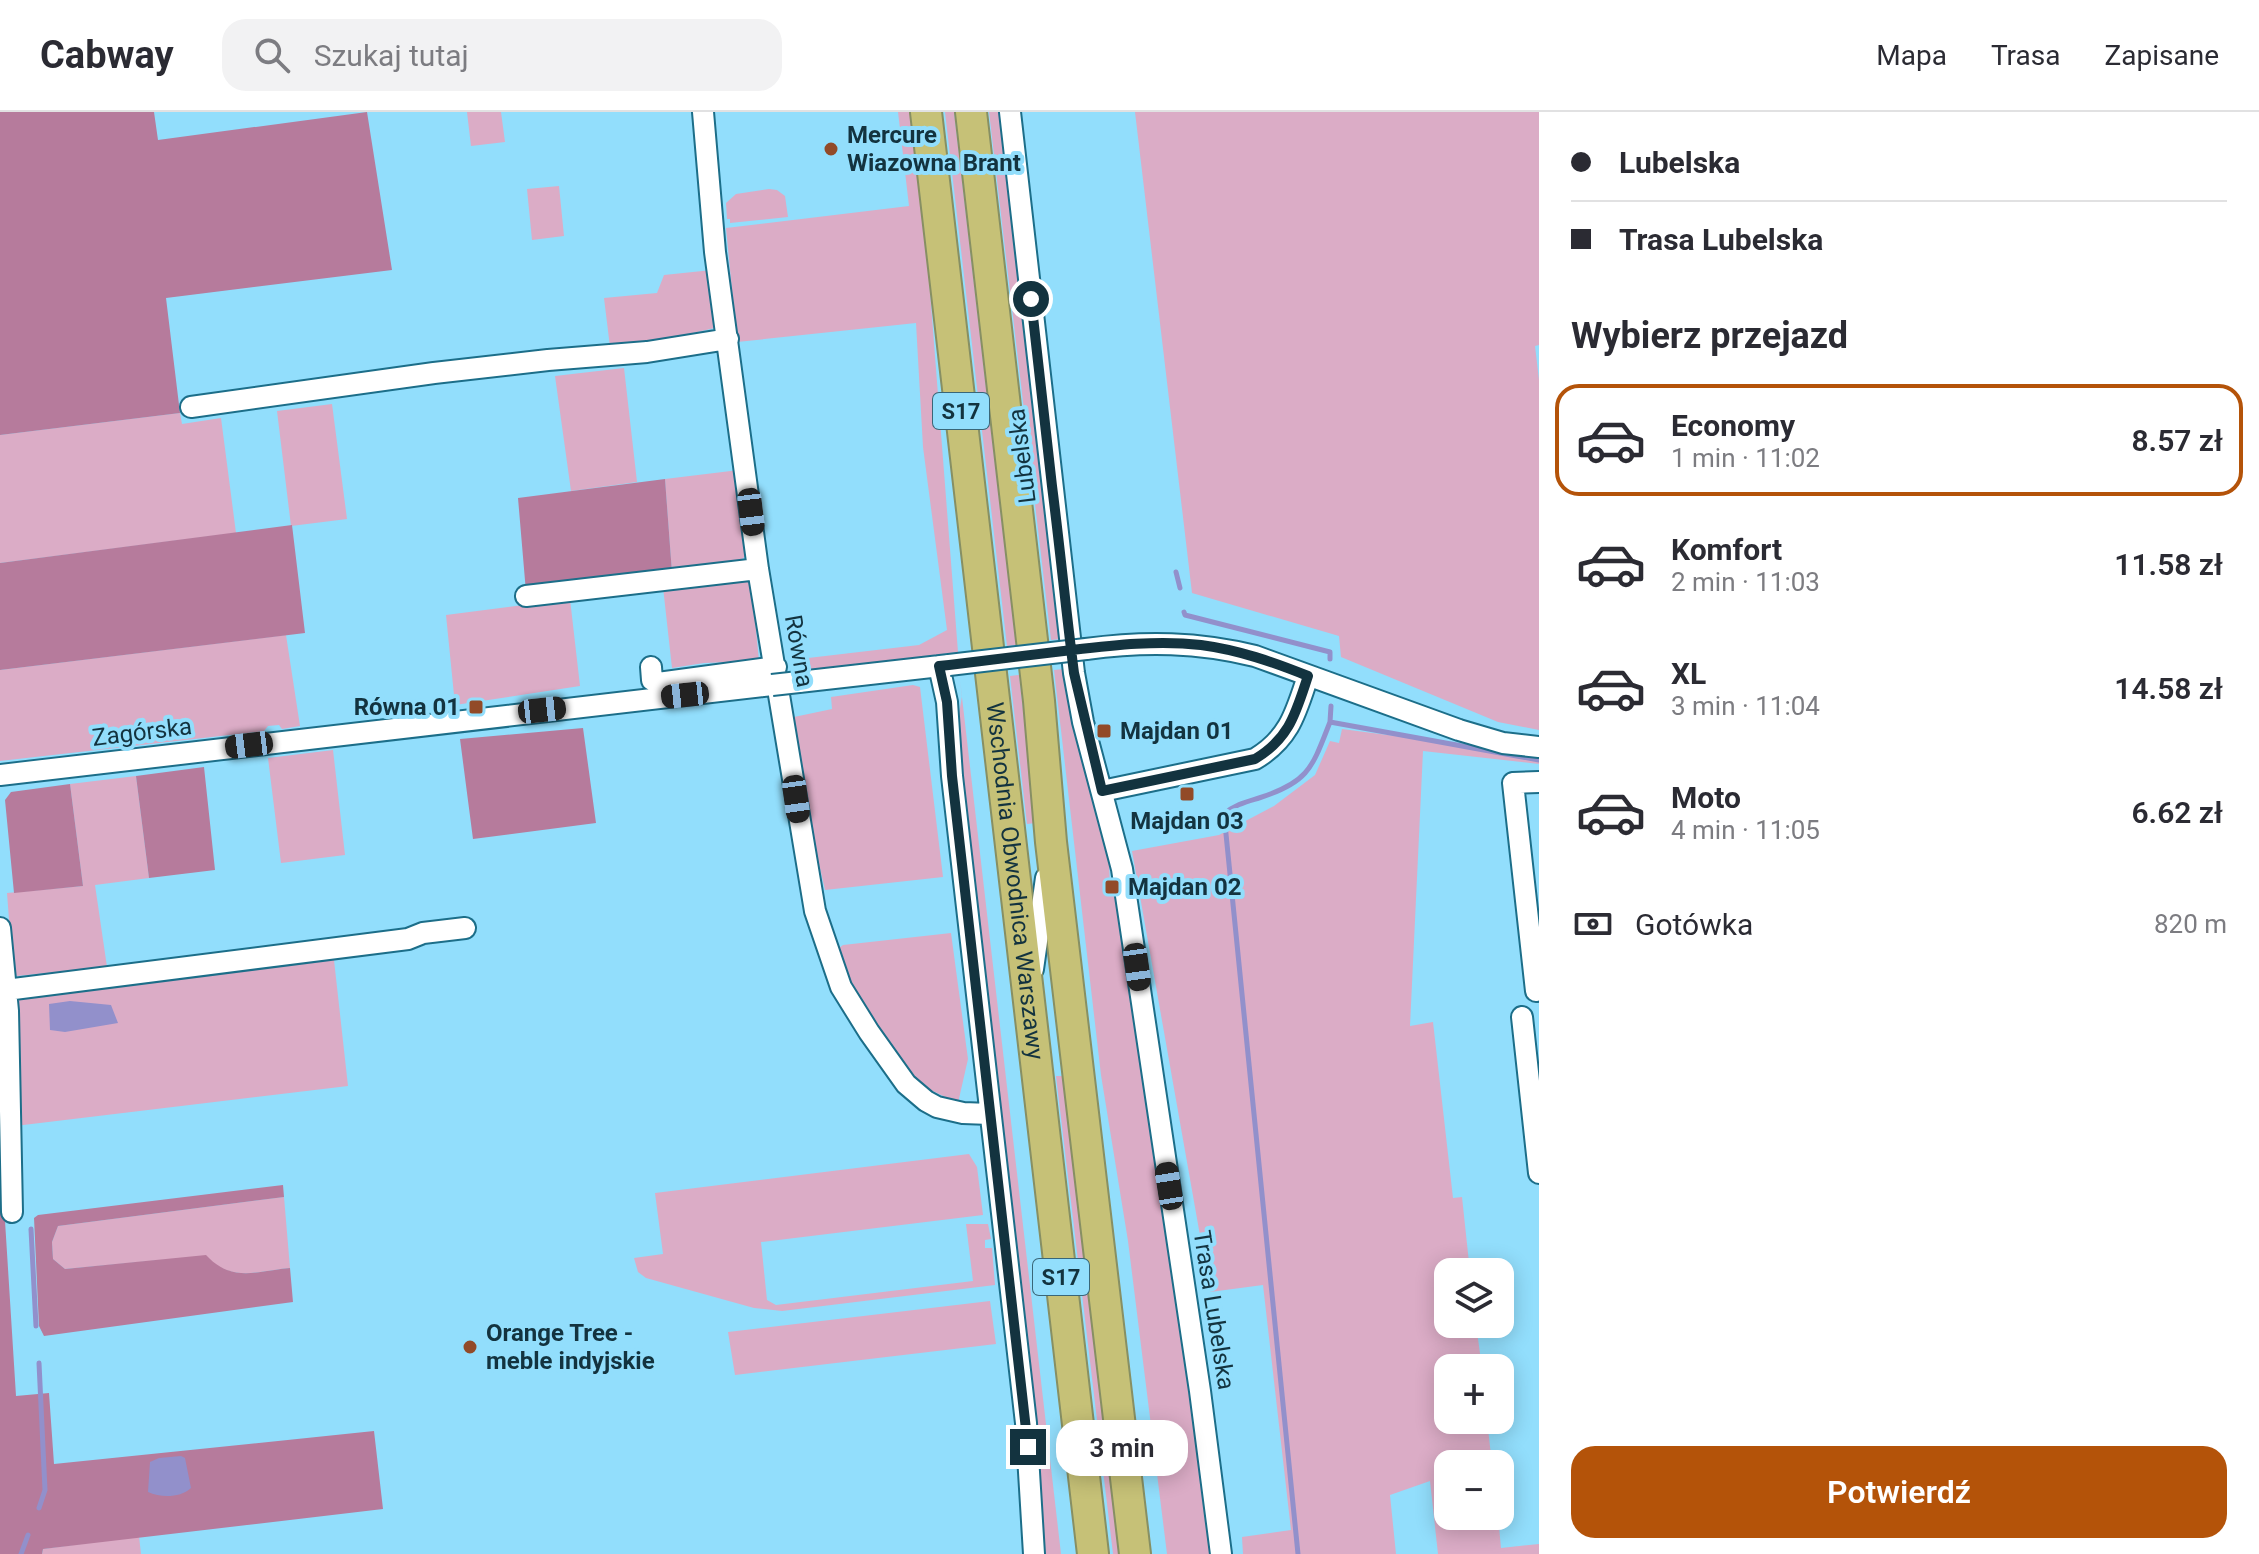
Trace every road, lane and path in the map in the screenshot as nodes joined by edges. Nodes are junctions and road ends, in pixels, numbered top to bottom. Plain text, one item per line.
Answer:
1 (703, 112) edge
2 (926, 112) edge
3 (971, 112) edge
4 (1010, 112) edge
5 (728, 339) junction
6 (191, 407) dead end
7 (758, 569) junction
8 (526, 596) dead end
9 (944, 665) junction
10 (651, 667) dead end
11 (774, 676) junction
12 (1308, 676) junction
13 (1539, 747) edge
14 (0, 775) edge
15 (1539, 782) edge
16 (1102, 791) junction
17 (1051, 842) junction
18 (0, 928) edge
19 (465, 928) dead end
20 (6, 990) junction
21 (1536, 991) dead end
22 (1029, 1001) junction
23 (1522, 1017) dead end
24 (990, 1114) junction
25 (1539, 1173) edge
26 (12, 1212) dead end
27 (1034, 1554) edge
28 (1093, 1554) edge
29 (1135, 1554) edge
30 (1221, 1554) edge

1 - 5 street, Równa
2 - 22 highway, Wschodnia Obwodnica Warszawy / S17
3 - 17 highway, Wschodnia Obwodnica Warszawy / S17
4 - 16 street, Lubelska
5 - 6 street
5 - 7 street, Równa
7 - 8 street
7 - 11 street, Równa
9 - 11 street, bridge
9 - 12 street, bridge
9 - 24 street
10 - 11 street
11 - 14 street, Zagórska
11 - 24 street, Równa
12 - 13 street
12 - 16 street
15 - 21 street
16 - 30 street, Trasa Lubelska
17 - 22 street
17 - 29 highway, Wschodnia Obwodnica Warszawy / S17
18 - 20 street
19 - 20 street
20 - 26 street
22 - 28 highway, Wschodnia Obwodnica Warszawy / S17
23 - 25 street
24 - 27 street

